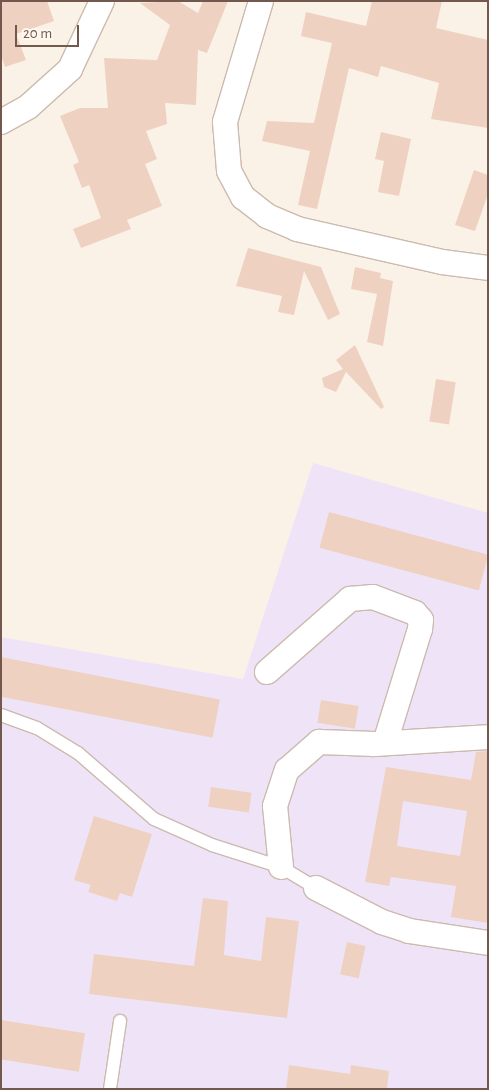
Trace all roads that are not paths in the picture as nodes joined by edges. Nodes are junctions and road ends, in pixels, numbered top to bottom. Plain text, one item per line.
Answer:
1 (102, 1) edge
2 (261, 1) edge
3 (1, 122) edge
4 (488, 268) edge
5 (267, 672) dead end
6 (1, 714) edge
7 (488, 737) edge
8 (385, 743) junction
9 (281, 867) junction
10 (316, 888) joint
11 (488, 943) edge
12 (120, 1020) dead end
13 (110, 1089) edge

1 - 3 street
2 - 4 street
5 - 8 street
6 - 9 lane
7 - 8 street
8 - 9 street
9 - 10 lane
10 - 11 street
12 - 13 lane

